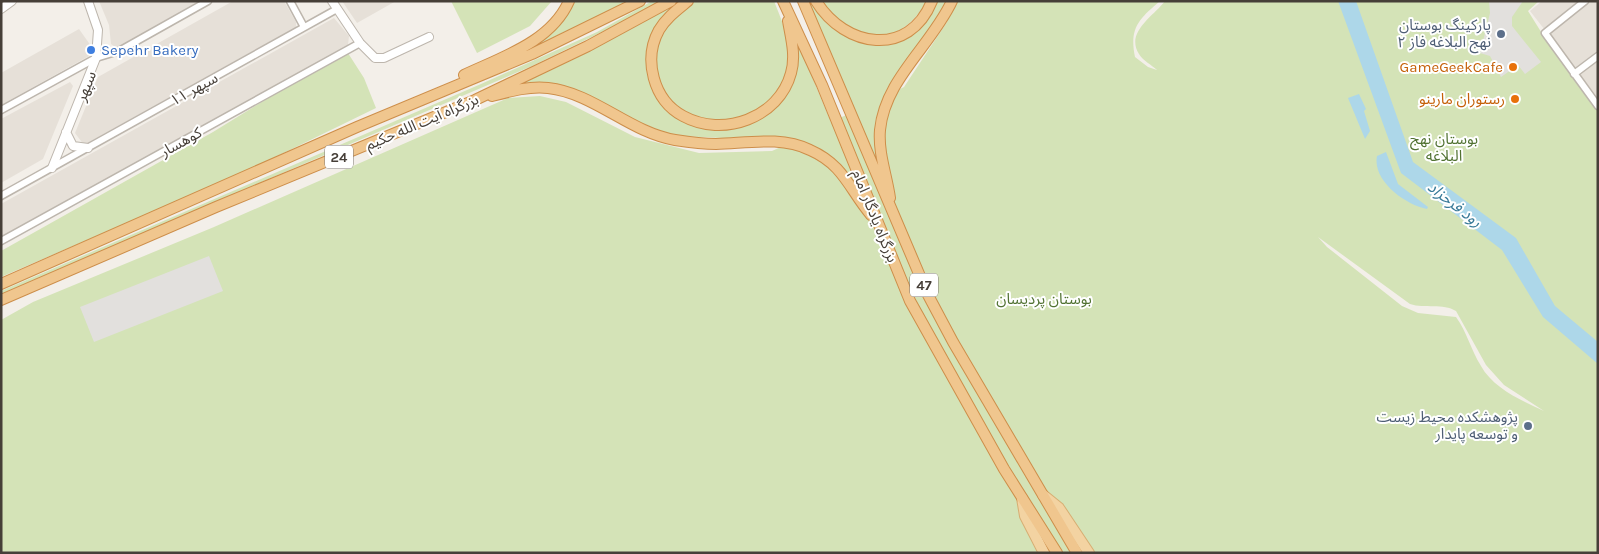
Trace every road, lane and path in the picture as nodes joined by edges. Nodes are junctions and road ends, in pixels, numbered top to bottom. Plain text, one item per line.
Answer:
1 (12, 1) edge
2 (88, 1) edge
3 (208, 1) edge
4 (290, 1) edge
5 (332, 1) edge
6 (570, 1) edge
7 (640, 1) edge
8 (671, 1) edge
9 (688, 1) edge
10 (803, 1) edge
11 (816, 1) edge
12 (932, 1) edge
13 (952, 1) edge
14 (1585, 1) edge
15 (784, 3) edge
16 (1, 9) edge
17 (337, 9) junction
18 (304, 27) junction
19 (429, 37) dead end
20 (360, 43) junction
21 (1598, 56) edge
22 (96, 58) junction
23 (1574, 74) junction
24 (475, 100) junction
25 (1598, 106) edge
26 (1, 110) edge
27 (357, 126) junction
28 (66, 132) junction
29 (88, 148) junction
30 (52, 168) junction
31 (1, 196) edge
32 (892, 209) junction
33 (876, 220) junction
34 (1, 241) edge
35 (1, 284) edge
36 (1, 300) edge
37 (1042, 494) junction
38 (1022, 498) junction
39 (1044, 553) edge
40 (1057, 553) edge
41 (1077, 553) edge
42 (1089, 553) edge

1 - 16 street
2 - 22 street, سپهر
3 - 22 street
4 - 18 street
5 - 17 street
6 - 27 highway
7 - 27 highway, بزرگراه آیت الله حکیم / 24
8 - 24 highway, بزرگراه آیت الله حکیم / 24
9 - 15 highway
10 - 32 highway, بزرگراه یادگار امام / 47
11 - 12 highway
13 - 32 highway
14 - 23 street
15 - 33 highway, بزرگراه یادگار امام / 47
17 - 18 street, سپهر ۱۱
17 - 20 street
18 - 29 street, سپهر ۱۱
19 - 20 street
20 - 34 street, کوهسار
21 - 23 street
22 - 26 street
22 - 28 street, سپهر
23 - 25 street
24 - 33 highway
24 - 36 highway, بزرگراه آیت الله حکیم / 24
27 - 35 highway, بزرگراه آیت الله حکیم / 24
28 - 29 street
28 - 30 street, سپهر
29 - 30 street, سپهر ۱۱
30 - 31 street, سپهر ۱۱
32 - 37 highway, بزرگراه یادگار امام / 47
33 - 38 highway, بزرگراه یادگار امام / 47
37 - 41 highway, بزرگراه یادگار امام / 47
37 - 42 main road
38 - 39 main road
38 - 40 highway, بزرگراه یادگار امام / 47

